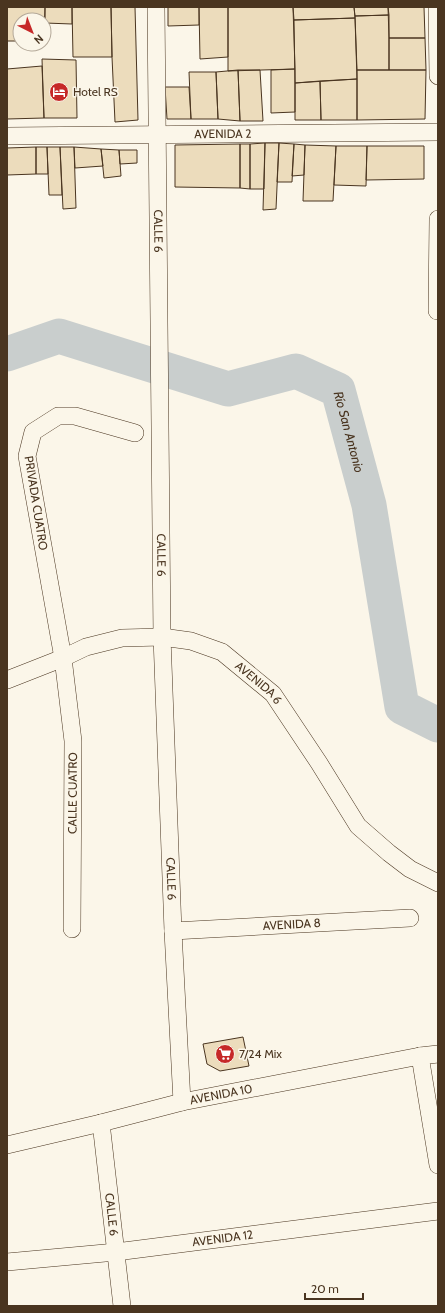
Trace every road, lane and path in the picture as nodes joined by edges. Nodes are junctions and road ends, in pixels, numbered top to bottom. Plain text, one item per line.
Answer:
1 (156, 7) edge
2 (437, 7) edge
3 (438, 76) edge
4 (438, 132) edge
5 (7, 136) edge
6 (158, 136) junction
7 (438, 219) edge
8 (437, 311) dead end
9 (135, 433) dead end
10 (162, 637) junction
11 (63, 658) junction
12 (7, 680) edge
13 (438, 883) edge
14 (410, 918) dead end
15 (72, 929) dead end
16 (173, 931) junction
17 (438, 1054) edge
18 (420, 1056) junction
19 (182, 1102) junction
20 (101, 1123) junction
21 (7, 1145) edge
22 (438, 1165) edge
23 (438, 1211) edge
24 (116, 1252) junction
25 (7, 1262) edge
26 (122, 1306) edge

1 - 6 street, CALLE 6
2 - 3 street
4 - 6 street, AVENIDA 2
5 - 6 street, AVENIDA 2
6 - 10 street, CALLE 6
7 - 8 street
9 - 11 street, PRIVADA CUATRO
10 - 11 street, AVENIDA 6
10 - 13 street, AVENIDA 6
10 - 16 street, CALLE 6
11 - 12 street, AVENIDA 6
11 - 15 street, CALLE CUATRO
14 - 16 street, AVENIDA 8
16 - 19 street, CALLE 6
17 - 18 street, AVENIDA 10
18 - 19 street, AVENIDA 10
18 - 22 street
19 - 20 street, AVENIDA 10
20 - 21 street, AVENIDA 10
20 - 24 street, CALLE 6
23 - 24 street, AVENIDA 12
24 - 25 street, AVENIDA 12
24 - 26 street, CALLE 6

